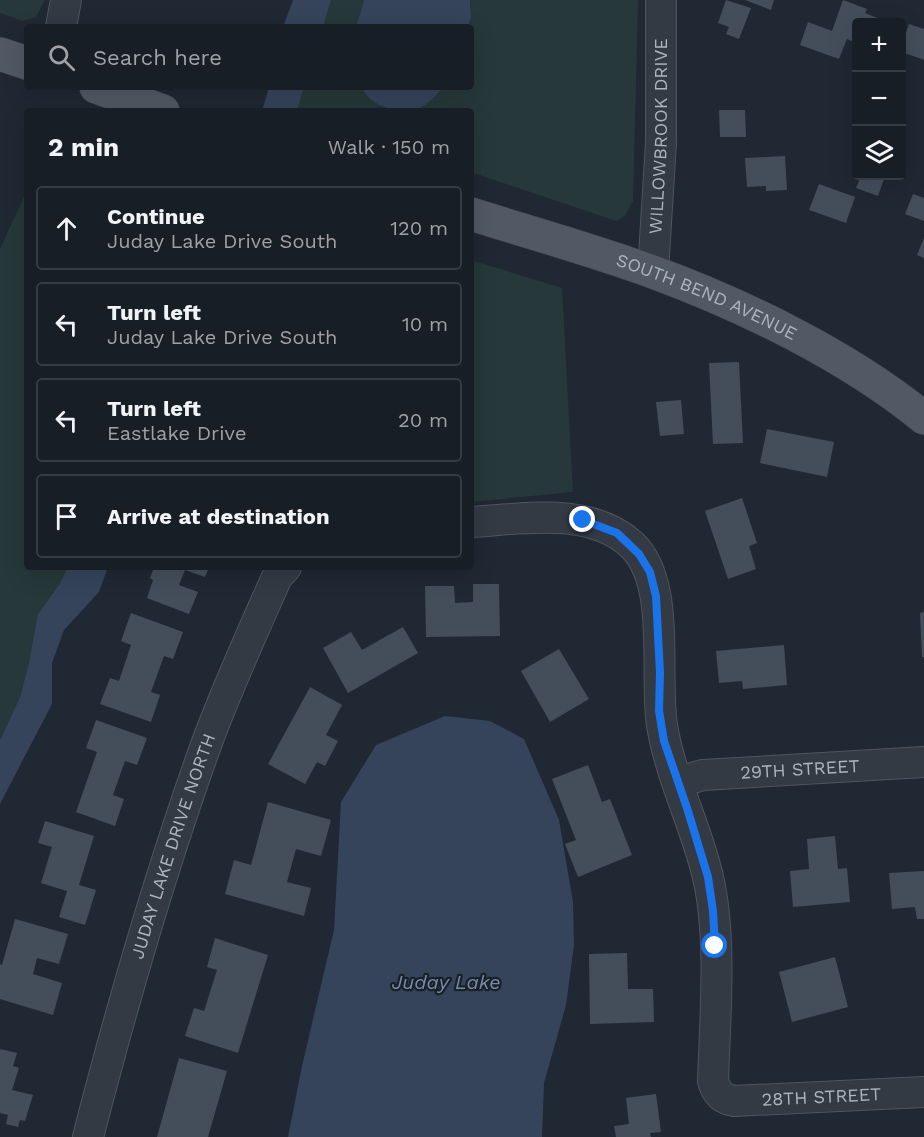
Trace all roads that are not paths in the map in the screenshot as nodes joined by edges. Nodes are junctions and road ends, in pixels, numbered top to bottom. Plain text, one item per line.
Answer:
1 (66, 0) edge
2 (661, 0) edge
3 (62, 24) edge
4 (0, 54) edge
5 (24, 62) edge
6 (104, 90) edge
7 (155, 108) edge
8 (474, 215) edge
9 (652, 272) junction
10 (924, 418) edge
11 (474, 522) edge
12 (284, 570) edge
13 (924, 762) edge
14 (678, 782) junction
15 (924, 1092) edge
16 (88, 1137) edge

1 - 3 street
2 - 9 street, WILLOWBROOK DRIVE
4 - 5 main road
6 - 7 main road
8 - 9 main road, SOUTH BEND AVENUE
9 - 10 main road, SOUTH BEND AVENUE
11 - 14 street
12 - 16 street, JUDAY LAKE DRIVE NORTH
13 - 14 street, 29TH STREET
14 - 15 street, 28TH STREET

